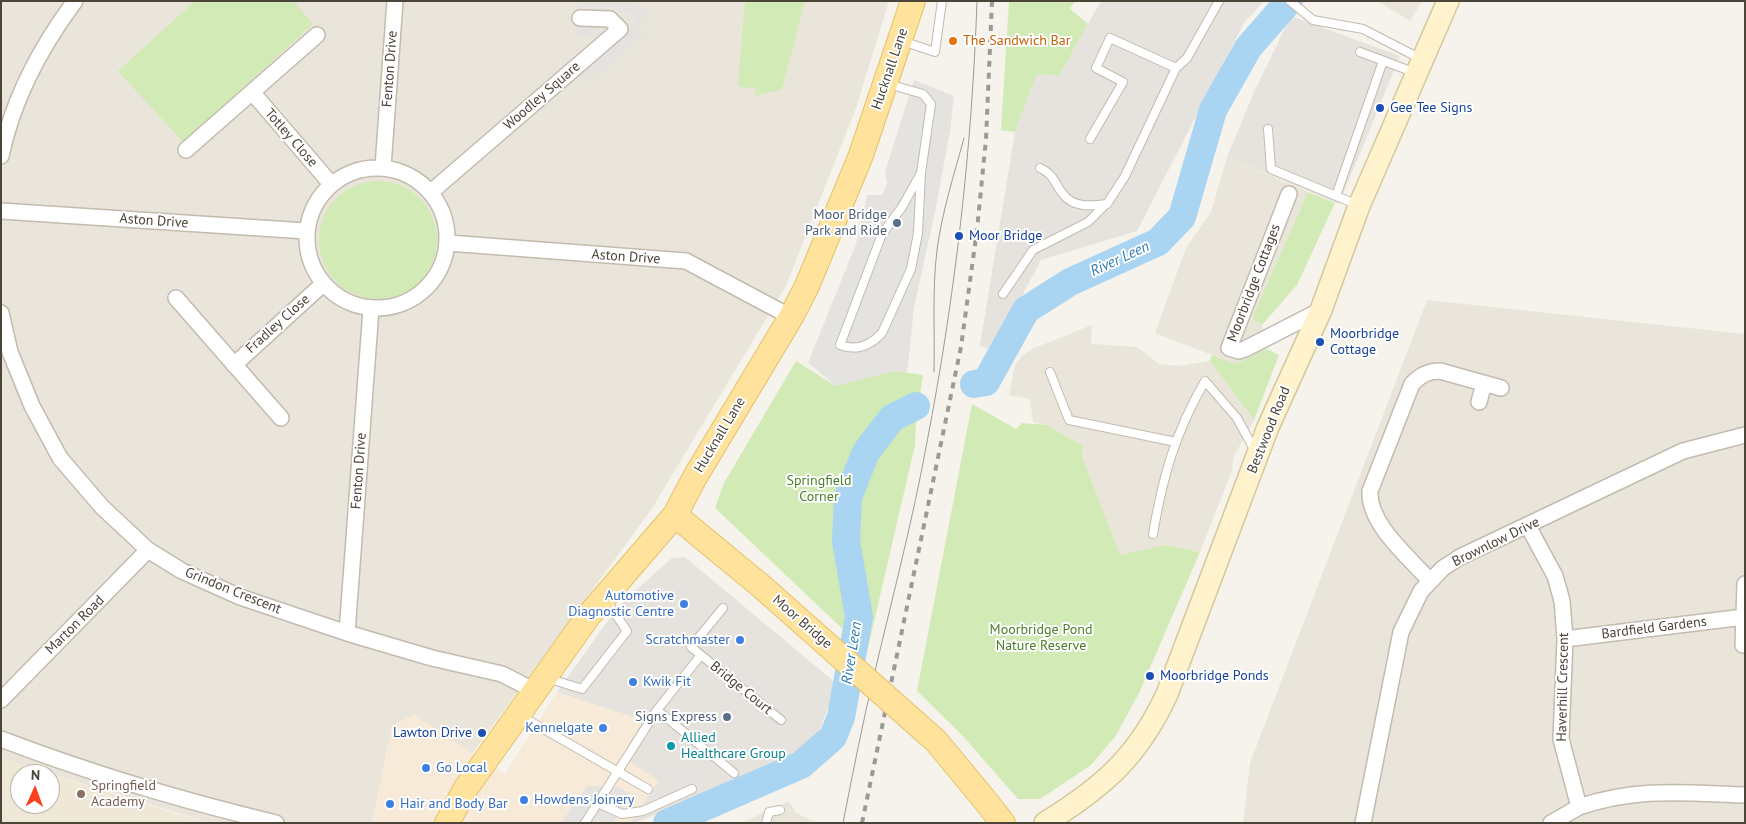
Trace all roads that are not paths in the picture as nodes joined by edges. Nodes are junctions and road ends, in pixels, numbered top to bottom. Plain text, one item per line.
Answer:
1 (75, 1) edge
2 (395, 1) edge
3 (913, 1) edge
4 (942, 1) edge
5 (1219, 1) edge
6 (1290, 1) edge
7 (1448, 1) edge
8 (580, 18) dead end
9 (317, 35) dead end
10 (900, 40) junction
11 (1360, 52) dead end
12 (1383, 61) junction
13 (1419, 66) junction
14 (1176, 68) junction
15 (886, 83) junction
16 (252, 92) junction
17 (1268, 130) dead end
18 (1090, 139) dead end
19 (186, 150) dead end
20 (1, 156) edge
21 (383, 168) junction
22 (1040, 168) dead end
23 (921, 173) junction
24 (331, 184) junction
25 (431, 192) junction
26 (1336, 196) junction
27 (920, 203) junction
28 (1289, 203) dead end
29 (1107, 204) junction
30 (1360, 206) junction
31 (902, 207) junction
32 (1, 211) edge
33 (306, 231) junction
34 (448, 243) junction
35 (323, 284) junction
36 (1003, 294) dead end
37 (176, 298) dead end
38 (372, 309) junction
39 (1321, 310) junction
40 (1, 313) edge
41 (791, 317) junction
42 (234, 364) junction
43 (1050, 372) dead end
44 (1484, 383) junction
45 (1501, 388) dead end
46 (1479, 402) dead end
47 (281, 418) dead end
48 (1745, 434) edge
49 (1176, 442) junction
50 (1258, 455) junction
51 (675, 515) junction
52 (1528, 526) junction
53 (1154, 534) dead end
54 (148, 550) junction
55 (1430, 581) junction
56 (1745, 584) edge
57 (604, 598) junction
58 (723, 608) dead end
59 (1744, 617) edge
60 (347, 633) junction
61 (1565, 639) junction
62 (1743, 645) dead end
63 (701, 655) junction
64 (540, 684) junction
65 (1, 700) edge
66 (657, 710) junction
67 (518, 714) junction
68 (781, 720) dead end
69 (1, 739) edge
70 (620, 771) junction
71 (734, 773) dead end
72 (648, 789) dead end
73 (692, 789) dead end
74 (1745, 795) edge
75 (598, 803) junction
76 (1579, 807) junction
77 (780, 810) dead end
78 (276, 823) edge
79 (447, 823) edge
80 (585, 823) edge
81 (766, 823) edge
82 (1003, 823) edge
83 (1045, 823) edge
84 (1363, 823) edge
85 (1551, 823) edge

1 - 20 street
2 - 21 street, Fenton Drive
3 - 10 main road, Hucknall Lane
4 - 10 lane
5 - 14 lane
6 - 13 lane
7 - 13 main road, Bestwood Road
8 - 25 street, Woodley Square
9 - 16 street
10 - 15 main road, Hucknall Lane
11 - 12 lane
12 - 13 lane
12 - 26 lane
13 - 30 main road, Bestwood Road
14 - 18 lane
14 - 29 lane
15 - 23 lane
15 - 41 main road, Hucknall Lane
16 - 19 street
16 - 24 street, Totley Close
17 - 26 lane
21 - 24 street
21 - 25 street
22 - 29 lane
23 - 27 lane
23 - 31 lane
24 - 33 street
25 - 34 street
26 - 30 lane
27 - 31 lane
27 - 31 lane
28 - 39 street, Moorbridge Cottages
29 - 36 lane
30 - 39 main road, Bestwood Road
32 - 33 street, Aston Drive
33 - 35 street
34 - 38 street
34 - 41 street, Aston Drive
35 - 38 street
35 - 42 street, Fradley Close
37 - 42 street, Fradley Close
38 - 60 street, Fenton Drive
39 - 50 main road, Bestwood Road
40 - 54 street, Grindon Crescent
41 - 51 main road, Hucknall Lane
42 - 47 street, Fradley Close
43 - 49 lane
44 - 45 street
44 - 46 street
44 - 55 street
48 - 52 street, Brownlow Drive
49 - 50 lane
49 - 53 lane
50 - 83 main road, Bestwood Road
51 - 57 main road, Hucknall Lane
51 - 82 main road, Moor Bridge, bridge
52 - 55 street, Brownlow Drive
52 - 61 street, Haverhill Crescent
54 - 60 street, Grindon Crescent
54 - 65 street, Marton Road
55 - 84 street, Brownlow Drive
56 - 59 street
57 - 64 main road, Hucknall Lane
57 - 64 lane
58 - 63 lane, Bridge Court
59 - 61 street, Bardfield Gardens
59 - 62 street
60 - 64 street, Grindon Crescent
61 - 76 street, Haverhill Crescent
63 - 66 lane, Bridge Court
63 - 68 lane, Bridge Court
64 - 67 main road, Hucknall Lane
66 - 70 lane, Bridge Court
66 - 71 lane
67 - 70 lane
67 - 79 main road, Hucknall Lane
69 - 78 street
70 - 72 lane
70 - 75 lane, Bridge Court
73 - 75 lane
74 - 76 street
75 - 80 lane, Bridge Court
76 - 85 street
77 - 81 lane

